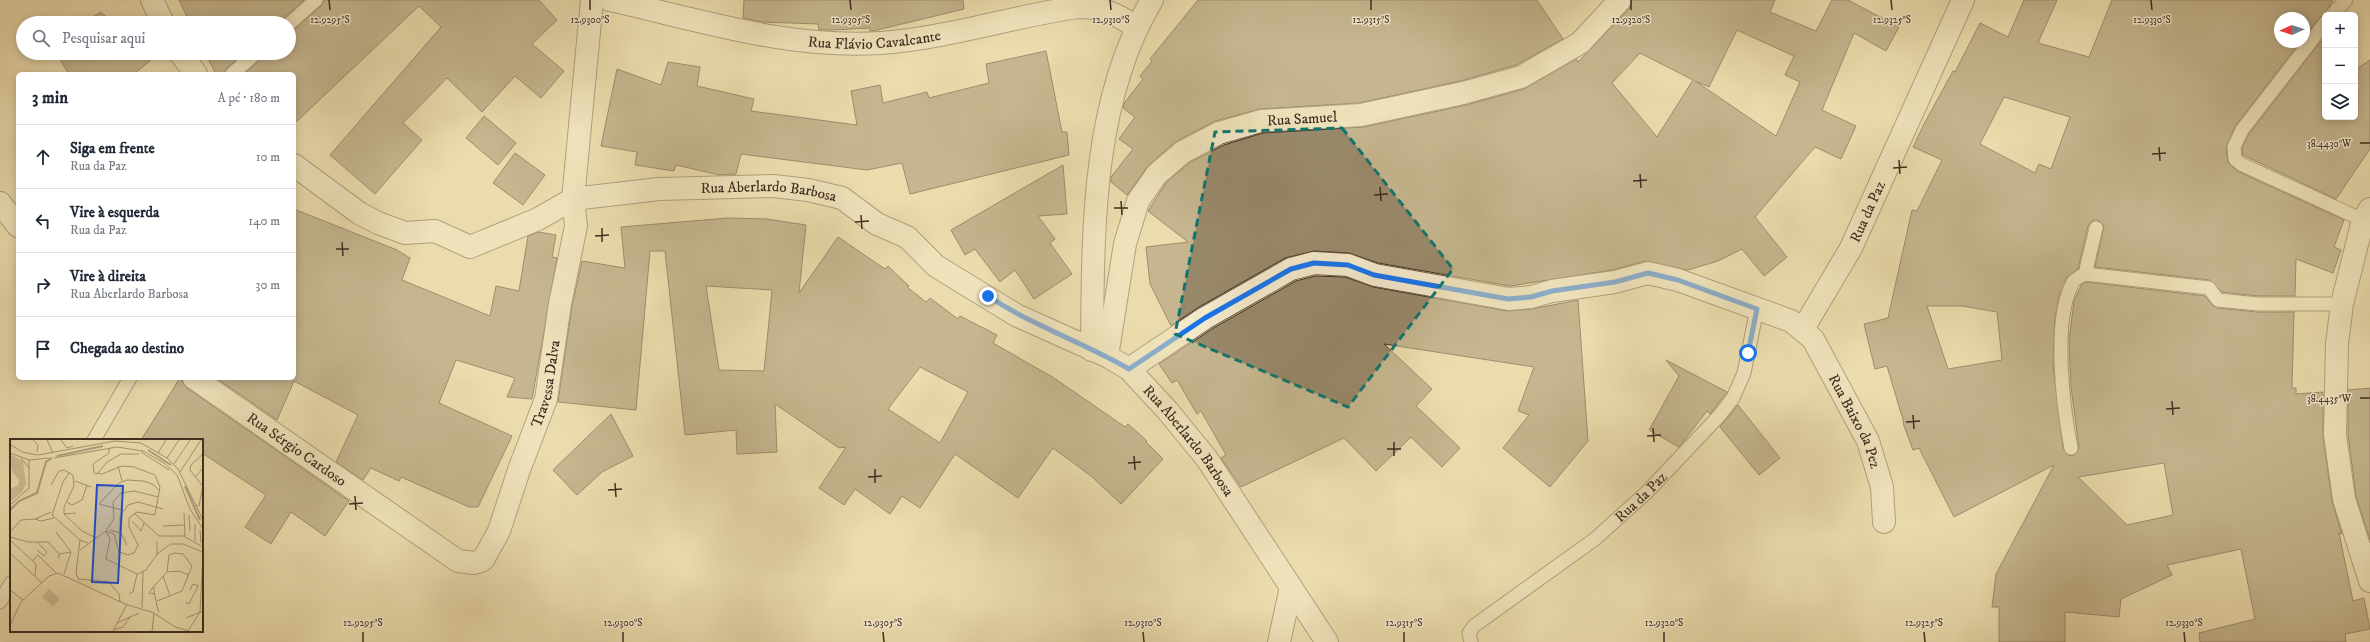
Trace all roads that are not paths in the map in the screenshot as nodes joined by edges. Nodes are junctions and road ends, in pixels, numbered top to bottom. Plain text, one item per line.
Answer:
1 (152, 0) edge
2 (316, 0) edge
3 (592, 0) edge
4 (610, 0) edge
5 (1152, 0) edge
6 (1620, 0) edge
7 (1963, 0) edge
8 (2346, 0) edge
9 (2335, 12) edge
10 (160, 16) edge
11 (296, 18) edge
12 (1136, 27) junction
13 (2322, 27) edge
14 (185, 60) edge
15 (248, 60) edge
16 (194, 72) edge
17 (234, 72) edge
18 (296, 166) edge
19 (573, 199) junction
20 (0, 203) edge
21 (2367, 214) edge
22 (16, 223) edge
23 (2096, 228) dead end
24 (2085, 274) junction
25 (2342, 304) junction
26 (1757, 309) junction
27 (1803, 329) junction
28 (1099, 353) junction
29 (1129, 369) junction
30 (129, 380) edge
31 (197, 380) edge
32 (95, 439) edge
33 (2071, 448) dead end
34 (1884, 522) dead end
35 (483, 560) joint
36 (2370, 581) edge
37 (10, 585) edge
38 (1292, 587) junction
39 (0, 602) edge
40 (1279, 642) edge
41 (1327, 642) edge
42 (1471, 642) edge

1 - 10 street
2 - 11 lane
3 - 19 street, Travessa Dalva
4 - 12 street, Rua Flávio Cavalcante
5 - 12 street
6 - 28 street, Rua Samuel
7 - 27 street, Rua da Paz
8 - 9 lane
12 - 28 street
13 - 21 lane
14 - 16 street
15 - 17 lane
18 - 19 street, Rua Aberlardo Barbosa
19 - 28 street, Rua Aberlardo Barbosa
19 - 35 street, Travessa Dalva
20 - 22 street
21 - 25 street
23 - 24 lane
24 - 25 lane
24 - 33 lane
25 - 36 street
26 - 27 street
26 - 29 street
26 - 42 lane, Rua da Paz
27 - 34 street, Rua Baixo da Pez
28 - 29 street, Rua Aberlardo Barbosa
29 - 38 street, Rua Aberlardo Barbosa
30 - 32 lane
31 - 35 street, Rua Sérgio Cardoso
37 - 39 lane
38 - 40 street
38 - 41 street, Rua Aberlardo Barbosa

